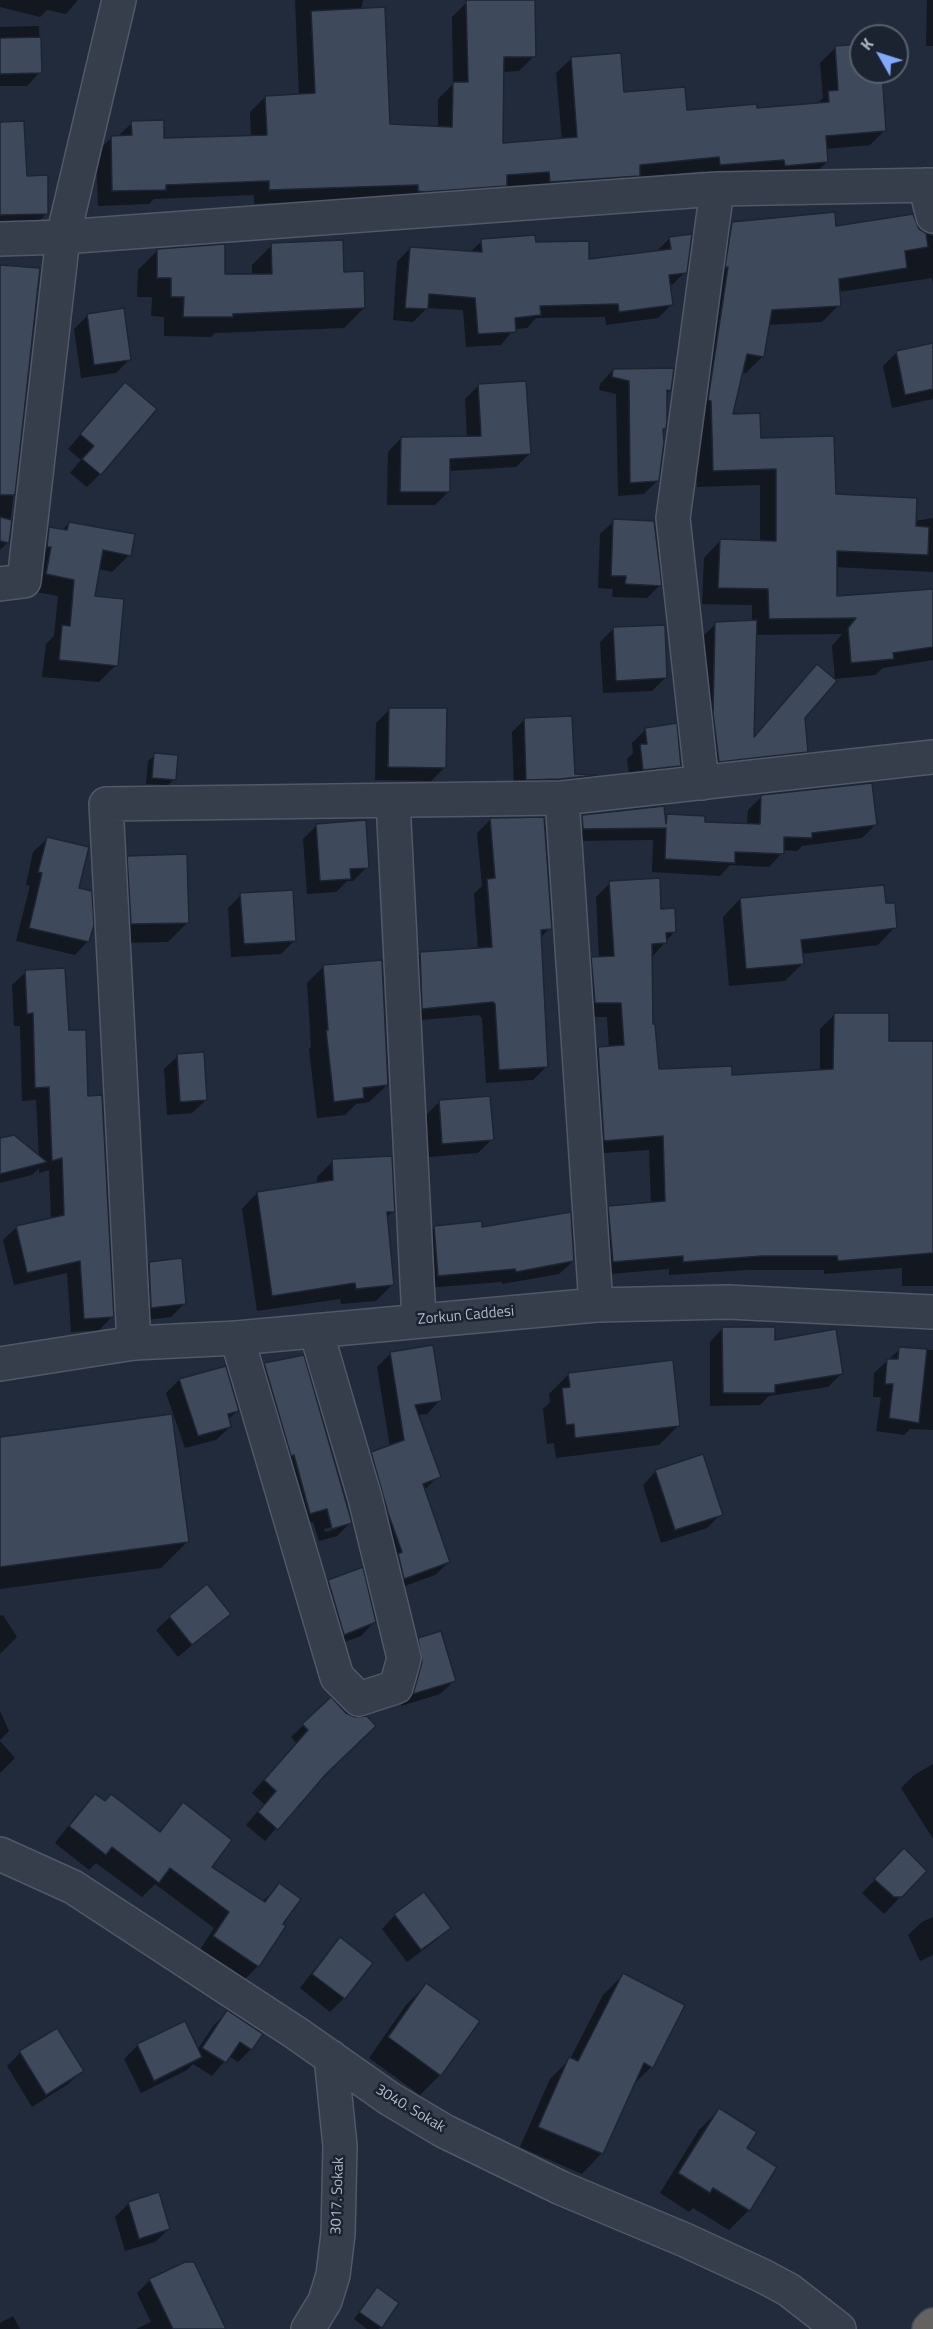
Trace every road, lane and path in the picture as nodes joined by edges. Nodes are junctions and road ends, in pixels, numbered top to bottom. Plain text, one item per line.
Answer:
1 (119, 0) edge
2 (717, 189) junction
3 (930, 195) edge
4 (63, 237) junction
5 (0, 239) edge
6 (0, 584) edge
7 (933, 757) edge
8 (702, 783) junction
9 (562, 798) junction
10 (393, 801) junction
11 (596, 1305) junction
12 (933, 1312) edge
13 (419, 1320) junction
14 (316, 1331) junction
15 (237, 1338) junction
16 (134, 1343) junction
17 (0, 1364) edge
18 (0, 1854) edge
19 (331, 2057) junction
20 (933, 2325) edge
21 (308, 2329) edge
22 (839, 2329) edge
23 (929, 2329) edge

1 - 4 street
2 - 3 street
2 - 4 street
2 - 8 street
4 - 5 street
4 - 6 street
7 - 8 street
8 - 9 street
9 - 10 street
9 - 11 street
10 - 13 street
10 - 16 street
11 - 12 street, Zorkun Caddesi
11 - 13 street, Zorkun Caddesi
13 - 14 street, Zorkun Caddesi
14 - 15 street, Zorkun Caddesi
14 - 15 street
15 - 16 street, Zorkun Caddesi
16 - 17 street, Zorkun Caddesi
18 - 19 street, 3040. Sokak
19 - 21 street, 3017. Sokak
19 - 22 street, 3040. Sokak
20 - 23 highway

